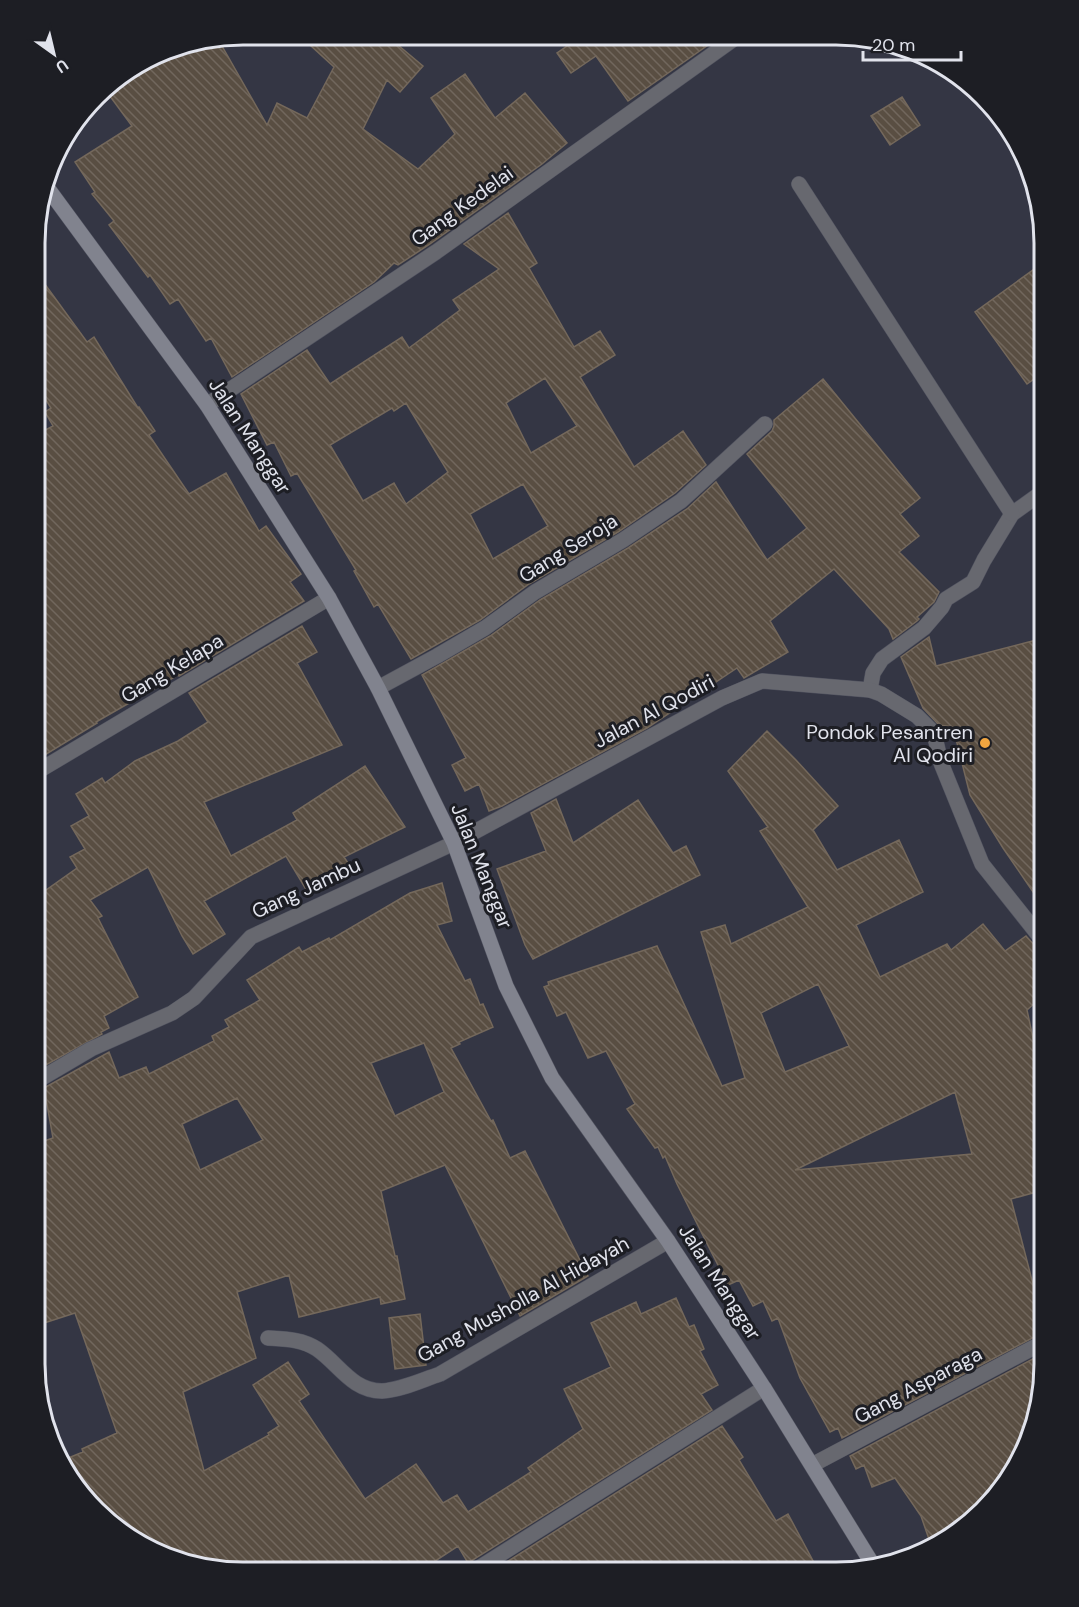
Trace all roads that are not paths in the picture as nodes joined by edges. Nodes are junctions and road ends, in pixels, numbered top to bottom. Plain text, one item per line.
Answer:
1 (725, 45) edge
2 (799, 184) dead end
3 (52, 194) edge
4 (207, 405) junction
5 (765, 423) dead end
6 (1034, 498) edge
7 (1012, 514) junction
8 (329, 598) junction
9 (378, 688) junction
10 (870, 690) junction
11 (45, 767) edge
12 (454, 843) junction
13 (1034, 929) edge
14 (45, 1076) edge
15 (669, 1241) junction
16 (268, 1338) dead end
17 (1034, 1347) edge
18 (764, 1388) junction
19 (812, 1465) junction
20 (869, 1559) edge
21 (490, 1562) edge

1 - 4 street, Gang Kedelai
2 - 7 street
3 - 4 main road, Jalan Manggar
4 - 8 main road, Jalan Manggar
5 - 9 street, Gang Seroja
6 - 7 street
7 - 10 street
8 - 9 main road, Jalan Manggar
8 - 11 street, Gang Kelapa
9 - 12 main road, Jalan Manggar
10 - 12 street, Jalan Al Qodiri
10 - 13 street, Jalan Al Qodiri
12 - 14 street, Gang Jambu
12 - 15 main road, Jalan Manggar
15 - 16 street, Gang Musholla Al Hidayah
15 - 18 main road, Jalan Manggar
17 - 19 street, Gang Asparaga
18 - 19 main road, Jalan Manggar
18 - 21 street
19 - 20 main road, Jalan Manggar

